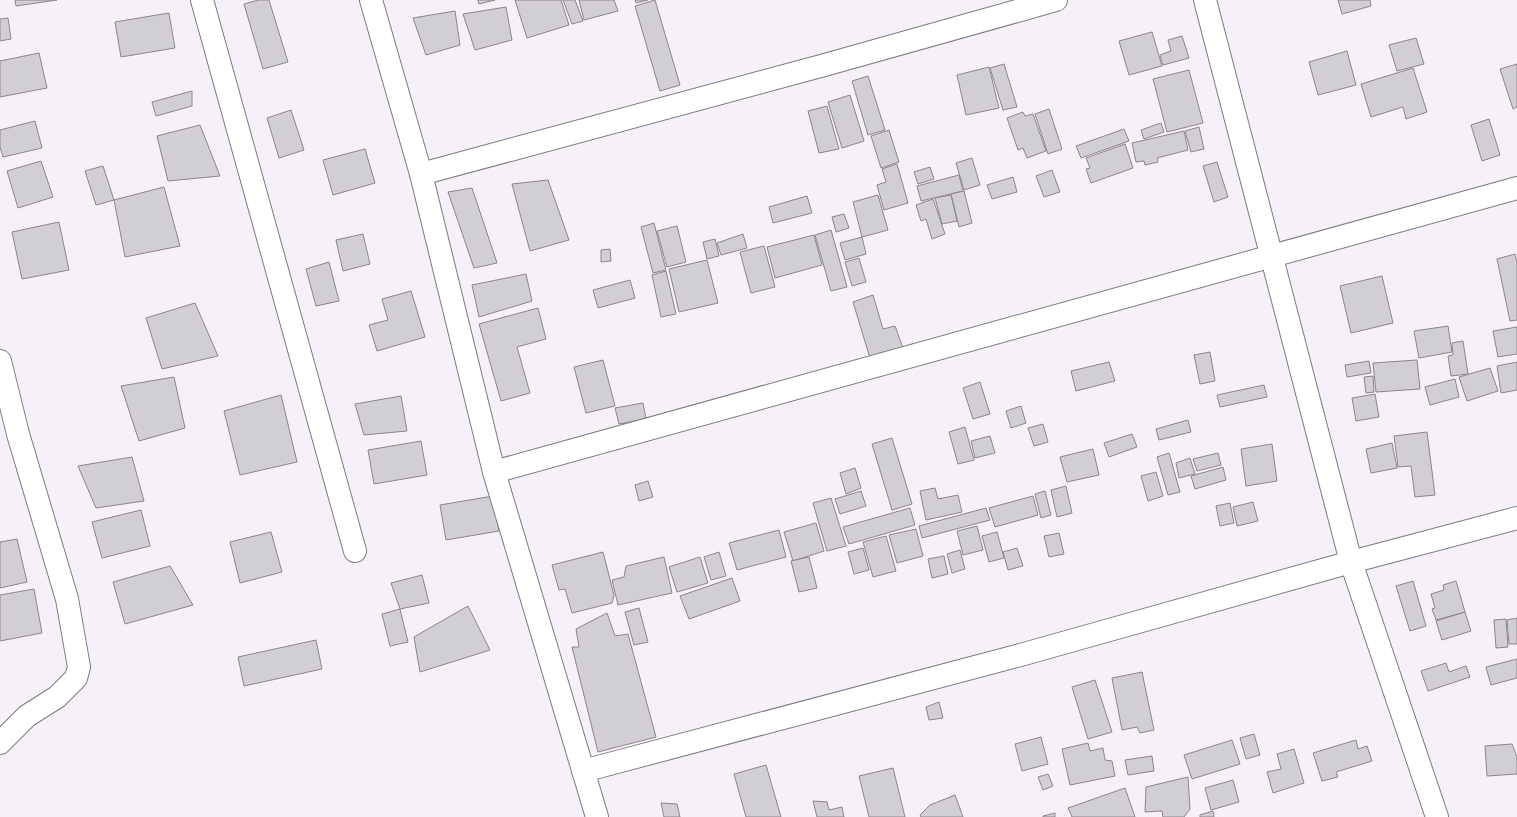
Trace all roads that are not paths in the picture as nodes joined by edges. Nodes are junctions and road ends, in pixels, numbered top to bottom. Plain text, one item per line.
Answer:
1 (202, 0) edge
2 (370, 0) edge
3 (1056, 0) edge
4 (1205, 0) edge
5 (421, 174) junction
6 (1517, 188) edge
7 (1271, 256) junction
8 (0, 361) edge
9 (494, 472) junction
10 (1517, 518) edge
11 (355, 551) dead end
12 (1351, 562) junction
13 (0, 743) edge
14 (583, 771) junction
15 (597, 817) edge
16 (1437, 817) edge

1 - 11 street
2 - 5 street
3 - 5 street
4 - 7 street
5 - 9 street
6 - 7 street
7 - 9 street
7 - 12 street
8 - 13 street
9 - 14 street
10 - 12 street
12 - 14 street
12 - 16 street
14 - 15 street

